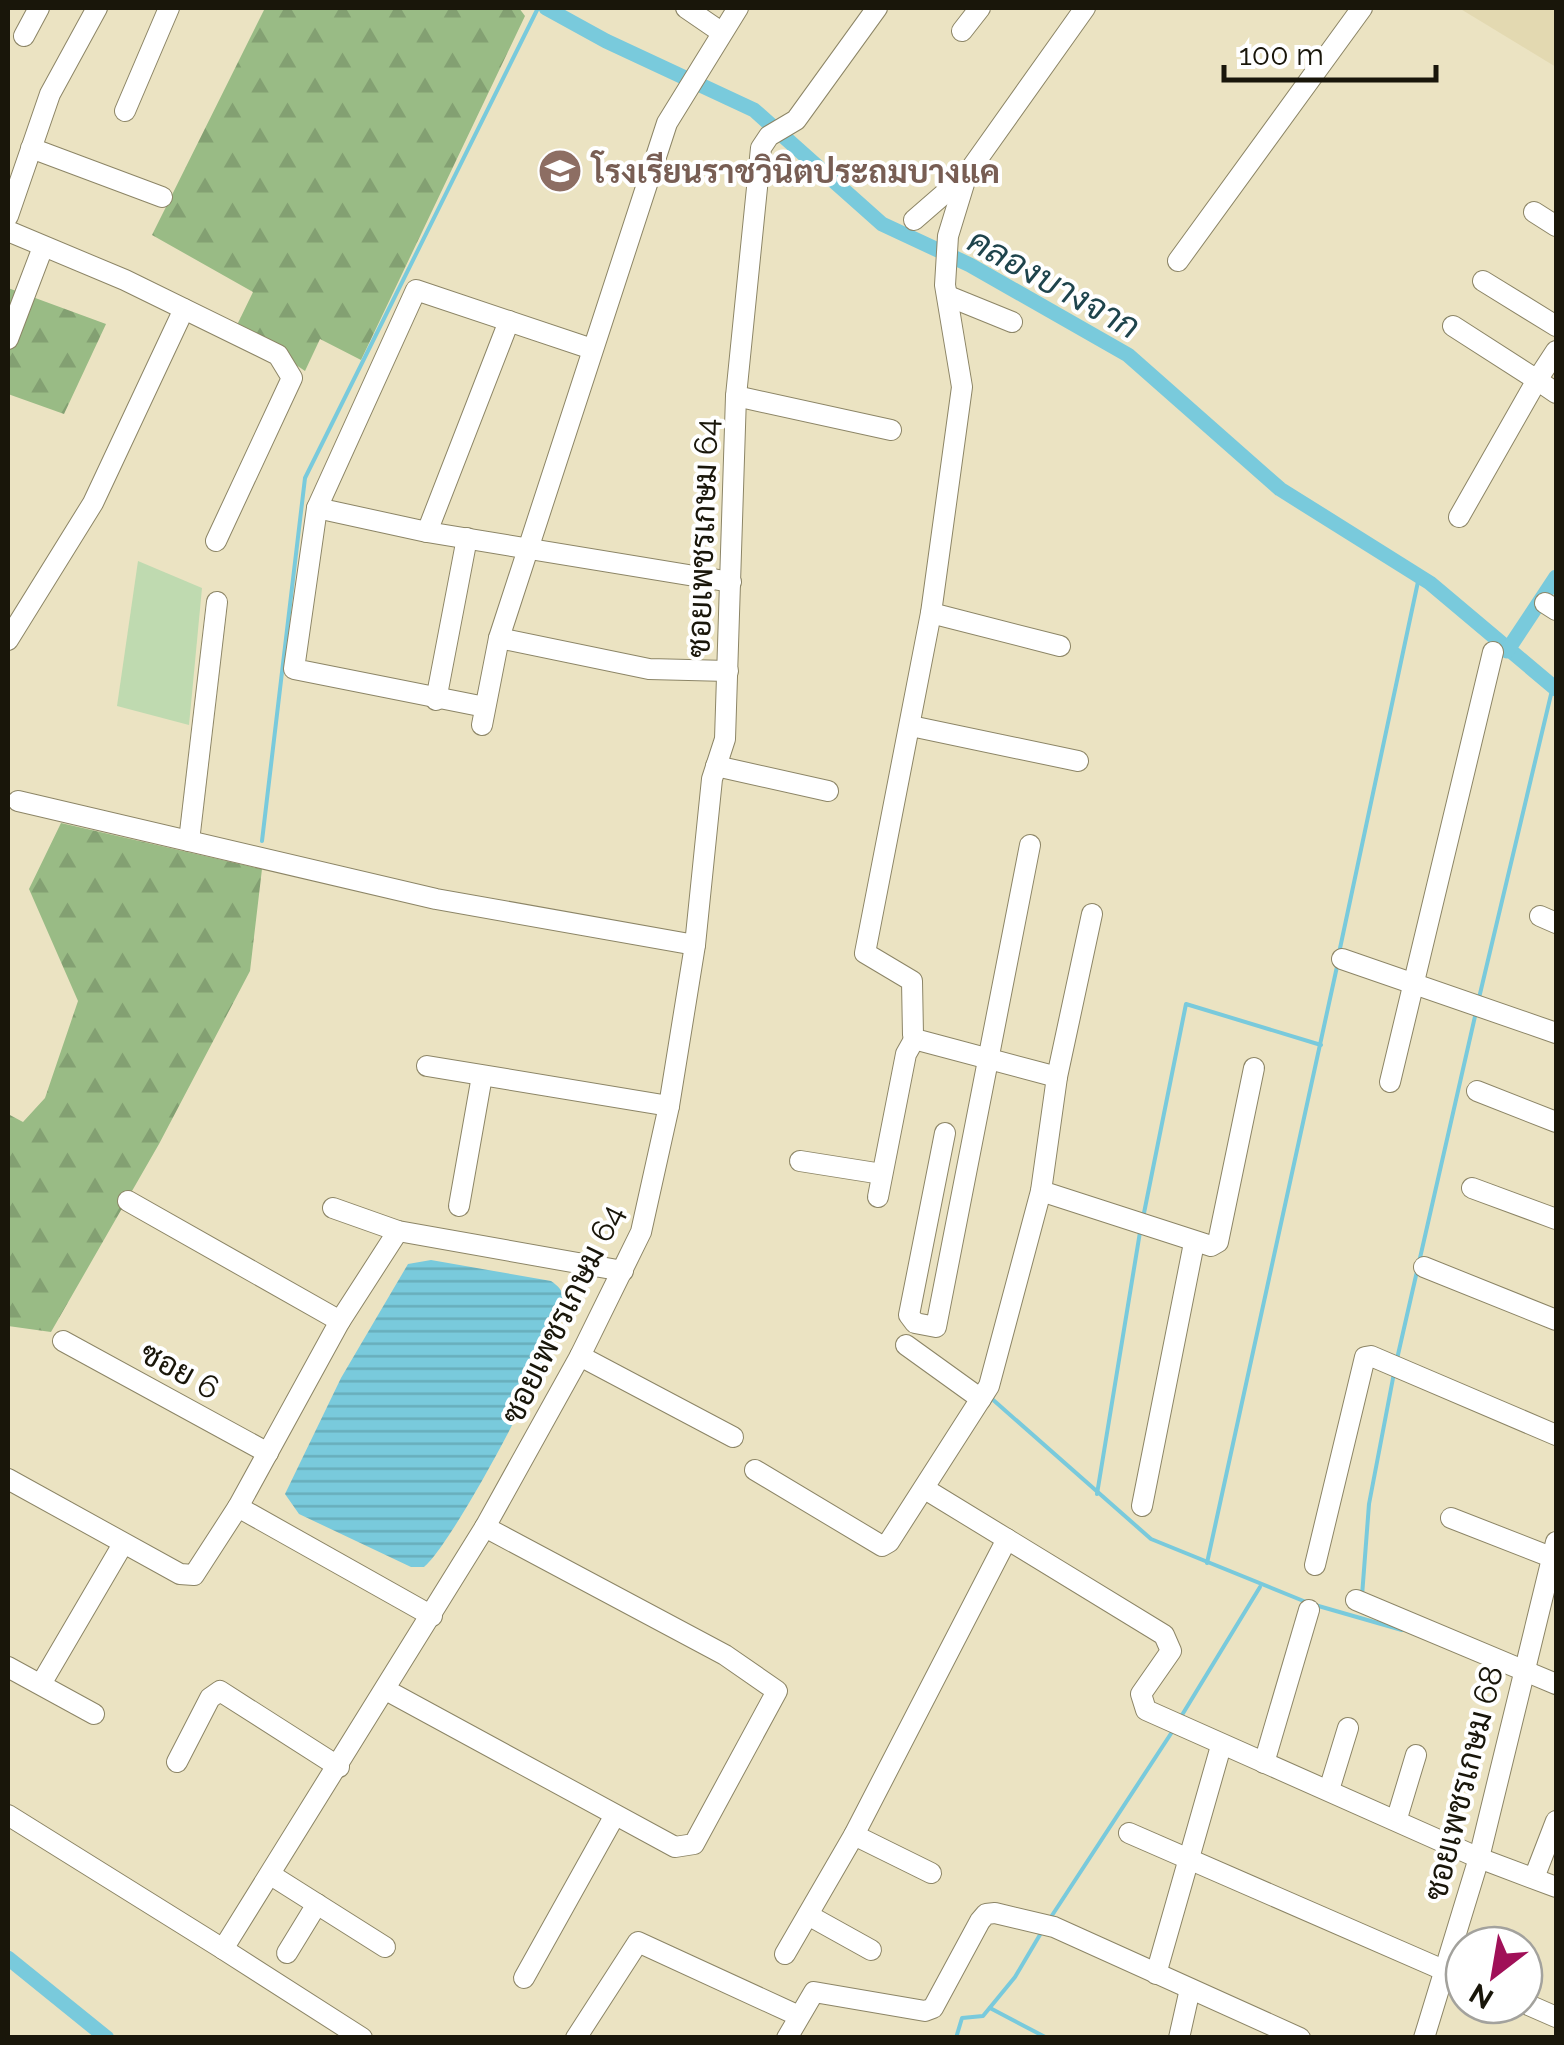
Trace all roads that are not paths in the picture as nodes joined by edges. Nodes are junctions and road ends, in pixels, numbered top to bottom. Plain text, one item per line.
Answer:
1 (39, 8) edge
2 (97, 8) edge
3 (170, 8) edge
4 (686, 8) edge
5 (738, 8) edge
6 (877, 8) edge
7 (980, 8) edge
8 (1085, 8) edge
9 (1362, 8) edge
10 (962, 31) dead end
11 (721, 32) junction
12 (24, 36) dead end
13 (125, 111) dead end
14 (30, 148) junction
15 (967, 174) junction
16 (162, 197) dead end
17 (1534, 212) dead end
18 (8, 216) edge
19 (914, 220) dead end
20 (1556, 226) edge
21 (8, 231) edge
22 (43, 247) junction
23 (1178, 261) dead end
24 (1483, 280) dead end
25 (946, 291) junction
26 (184, 309) junction
27 (509, 321) junction
28 (1012, 322) dead end
29 (1453, 326) dead end
30 (1556, 326) edge
31 (8, 338) edge
32 (592, 350) junction
33 (1556, 351) edge
34 (1538, 380) junction
35 (1556, 393) edge
36 (736, 396) junction
37 (892, 430) dead end
38 (317, 508) junction
39 (1459, 517) dead end
40 (427, 532) junction
41 (467, 538) junction
42 (216, 541) dead end
43 (527, 548) junction
44 (730, 582) junction
45 (217, 602) dead end
46 (931, 613) junction
47 (499, 638) junction
48 (8, 640) edge
49 (1060, 646) dead end
50 (1493, 652) dead end
51 (728, 671) junction
52 (436, 700) junction
53 (911, 726) junction
54 (1078, 761) dead end
55 (716, 766) junction
56 (828, 791) dead end
57 (18, 801) dead end
58 (190, 841) junction
59 (1030, 845) dead end
60 (1092, 914) dead end
61 (695, 945) junction
62 (1342, 958) dead end
63 (1413, 980) junction
64 (1556, 1033) edge
65 (915, 1038) junction
66 (988, 1060) junction
67 (428, 1066) dead end
68 (1254, 1068) dead end
69 (482, 1076) junction
70 (1056, 1077) junction
71 (1390, 1082) dead end
72 (1477, 1091) dead end
73 (669, 1106) junction
74 (1556, 1122) edge
75 (946, 1133) dead end
76 (800, 1161) dead end
77 (882, 1174) junction
78 (1472, 1188) dead end
79 (1041, 1191) junction
80 (878, 1197) dead end
81 (128, 1201) dead end
82 (459, 1206) dead end
83 (333, 1208) dead end
84 (1556, 1219) edge
85 (398, 1231) junction
86 (1194, 1244) junction
87 (1424, 1267) dead end
88 (623, 1271) junction
89 (1556, 1320) edge
90 (340, 1321) junction
91 (63, 1341) dead end
92 (906, 1345) dead end
93 (580, 1356) junction
94 (984, 1393) junction
95 (1556, 1436) edge
96 (733, 1437) dead end
97 (268, 1452) junction
98 (755, 1470) dead end
99 (8, 1479) edge
100 (925, 1489) junction
101 (1142, 1506) dead end
102 (238, 1507) junction
103 (1451, 1518) dead end
104 (485, 1527) junction
105 (1007, 1538) junction
106 (123, 1544) junction
107 (1555, 1553) edge
108 (1315, 1566) dead end
109 (1356, 1600) dead end
110 (1309, 1610) dead end
111 (432, 1616) junction
112 (8, 1667) edge
113 (1522, 1670) junction
114 (41, 1684) junction
115 (1556, 1684) edge
116 (386, 1690) junction
117 (94, 1714) dead end
118 (1348, 1728) dead end
119 (1221, 1746) junction
120 (1416, 1755) dead end
121 (177, 1762) dead end
122 (1264, 1764) junction
123 (340, 1767) junction
124 (1329, 1790) junction
125 (8, 1815) edge
126 (615, 1815) junction
127 (1397, 1818) junction
128 (1556, 1821) edge
129 (1130, 1833) dead end
130 (854, 1835) junction
131 (1187, 1858) junction
132 (1479, 1858) junction
133 (931, 1873) dead end
134 (271, 1875) junction
135 (1534, 1878) junction
136 (1556, 1888) edge
137 (316, 1904) junction
138 (808, 1915) junction
139 (1458, 1925) edge
140 (385, 1947) dead end
141 (222, 1949) junction
142 (871, 1950) dead end
143 (287, 1953) dead end
144 (785, 1954) dead end
145 (1444, 1971) joint
146 (1156, 1974) junction
147 (524, 1978) dead end
148 (1190, 1989) junction
149 (799, 2016) junction
150 (1264, 2030) edge
151 (362, 2038) edge
152 (576, 2038) edge
153 (787, 2038) edge
154 (1179, 2038) edge
155 (1300, 2038) edge
156 (1424, 2038) edge

1 - 12 street
2 - 14 street
3 - 13 street
4 - 11 street
5 - 11 street
6 - 36 street, ซอยเพชรเกษม 64
7 - 10 street
8 - 15 street
9 - 23 street
11 - 32 street
14 - 16 street
14 - 18 street
15 - 19 street
15 - 25 street
17 - 20 street
21 - 22 street
22 - 26 street
22 - 31 street
24 - 30 street
25 - 28 street
25 - 46 street
26 - 42 street
26 - 48 street
27 - 32 street
27 - 38 street
27 - 40 street
29 - 34 street
32 - 43 street
33 - 34 street
34 - 35 street
34 - 39 street
36 - 37 street
36 - 44 street, ซอยเพชรเกษม 64
38 - 40 street
38 - 52 street
40 - 41 street
41 - 43 street
41 - 52 street
43 - 44 street
43 - 47 street
44 - 51 street, ซอยเพชรเกษม 64
45 - 58 street
46 - 49 street
46 - 53 street
47 - 51 street
47 - 52 street
50 - 63 street
51 - 55 street, ซอยเพชรเกษม 64
53 - 54 street
53 - 65 street
55 - 56 street
55 - 61 street, ซอยเพชรเกษม 64
57 - 58 street
58 - 61 street
59 - 66 street
60 - 70 street
61 - 73 street, ซอยเพชรเกษม 64
62 - 63 street
63 - 64 street
63 - 71 street
65 - 66 street
65 - 77 street
66 - 70 street
66 - 75 street
67 - 69 street
68 - 86 street
69 - 73 street
69 - 82 street
70 - 79 street
72 - 74 street
73 - 88 street, ซอยเพชรเกษม 64
76 - 77 street
77 - 80 street
78 - 84 street
79 - 86 street
79 - 94 street
81 - 90 street
83 - 85 street
85 - 88 street
85 - 90 street
86 - 101 street
87 - 89 street
88 - 93 street, ซอยเพชรเกษม 64
90 - 97 street
91 - 97 street, ซอย 6
92 - 94 street
93 - 96 street
93 - 104 street, ซอยเพชรเกษม 64
94 - 100 street
95 - 108 street
97 - 102 street
98 - 100 street
99 - 106 street
100 - 105 street
102 - 106 street
102 - 111 street
103 - 107 street
104 - 111 street, ซอยเพชรเกษม 64
104 - 126 street
105 - 119 street
105 - 130 street
106 - 114 street
107 - 113 street, ซอยเพชรเกษม 68
109 - 113 street
110 - 122 street
111 - 116 street, ซอยเพชรเกษม 64
112 - 114 street
113 - 115 street
113 - 132 street, ซอยเพชรเกษม 68
114 - 117 street
116 - 123 street, ซอยเพชรเกษม 64
116 - 126 street
118 - 124 street
119 - 122 street
119 - 131 street
120 - 127 street
121 - 123 street
122 - 124 street
123 - 134 street, ซอยเพชรเกษม 64
124 - 127 street
125 - 141 street
126 - 147 street
127 - 132 street
128 - 135 street
129 - 131 street
130 - 133 street
130 - 138 street
131 - 145 street
131 - 146 street
132 - 135 street
132 - 139 street, ซอยเพชรเกษม 68
134 - 137 street
134 - 141 street, ซอยเพชรเกษม 64
135 - 136 street
137 - 140 street
137 - 143 street
138 - 142 street
138 - 144 street
141 - 151 street
145 - 156 street, ซอยเพชรเกษม 68
146 - 148 street
146 - 149 street
148 - 150 street
148 - 154 street
149 - 152 street
149 - 153 street
150 - 155 street

